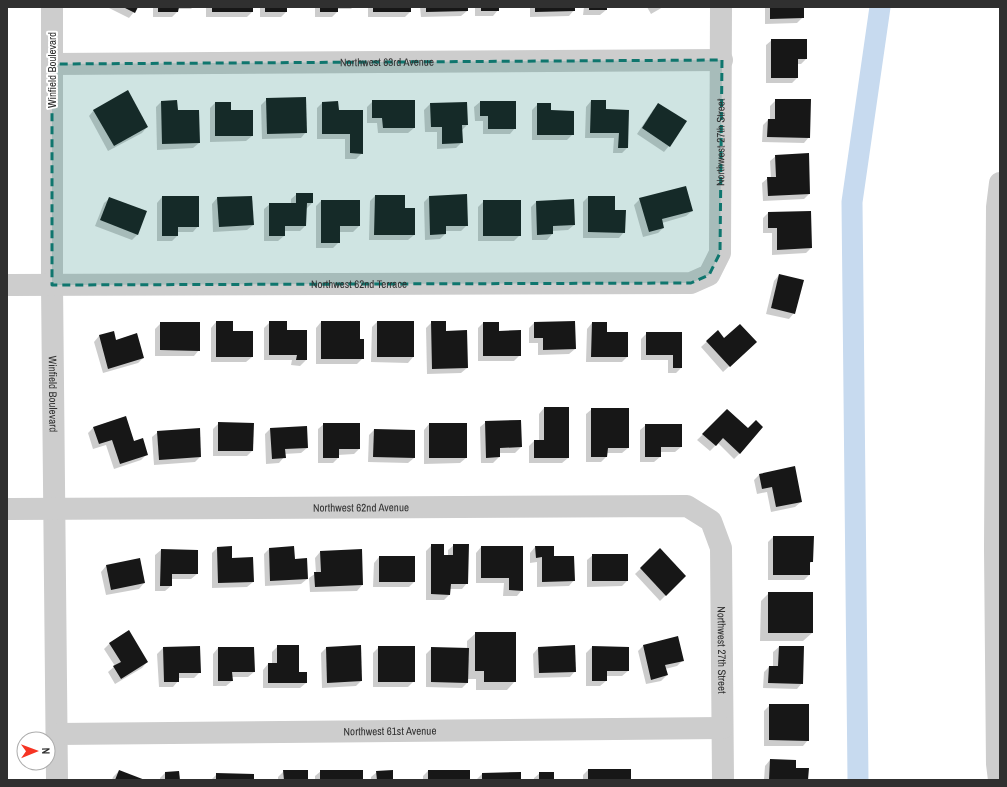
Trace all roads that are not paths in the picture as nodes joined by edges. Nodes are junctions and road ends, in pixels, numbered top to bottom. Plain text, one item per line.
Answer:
1 (52, 7) edge
2 (721, 7) edge
3 (722, 60) junction
4 (52, 64) junction
5 (1000, 183) edge
6 (998, 207) edge
7 (709, 275) joint
8 (7, 285) edge
9 (52, 285) junction
10 (997, 381) edge
11 (7, 508) edge
12 (55, 508) junction
13 (711, 521) joint
14 (997, 549) edge
15 (722, 728) junction
16 (57, 734) junction
17 (57, 780) edge
18 (723, 780) edge
19 (999, 780) edge

1 - 4 street, Winfield Boulevard
2 - 3 street, Northwest 27th Street
3 - 4 street, Northwest 63rd Avenue
3 - 7 street, Northwest 27th Street
4 - 9 street, Winfield Boulevard
5 - 6 street
6 - 10 street
7 - 9 street, Northwest 62nd Terrace
8 - 9 street, Northwest 62nd Terrace
9 - 12 street, Winfield Boulevard
10 - 14 street
11 - 12 street, Northwest 62nd Avenue
12 - 13 street, Northwest 62nd Avenue
12 - 16 street, Winfield Boulevard
13 - 15 street, Northwest 27th Street
14 - 19 street
15 - 16 street, Northwest 61st Avenue
15 - 18 street, Northwest 27th Street
16 - 17 street, Winfield Boulevard

